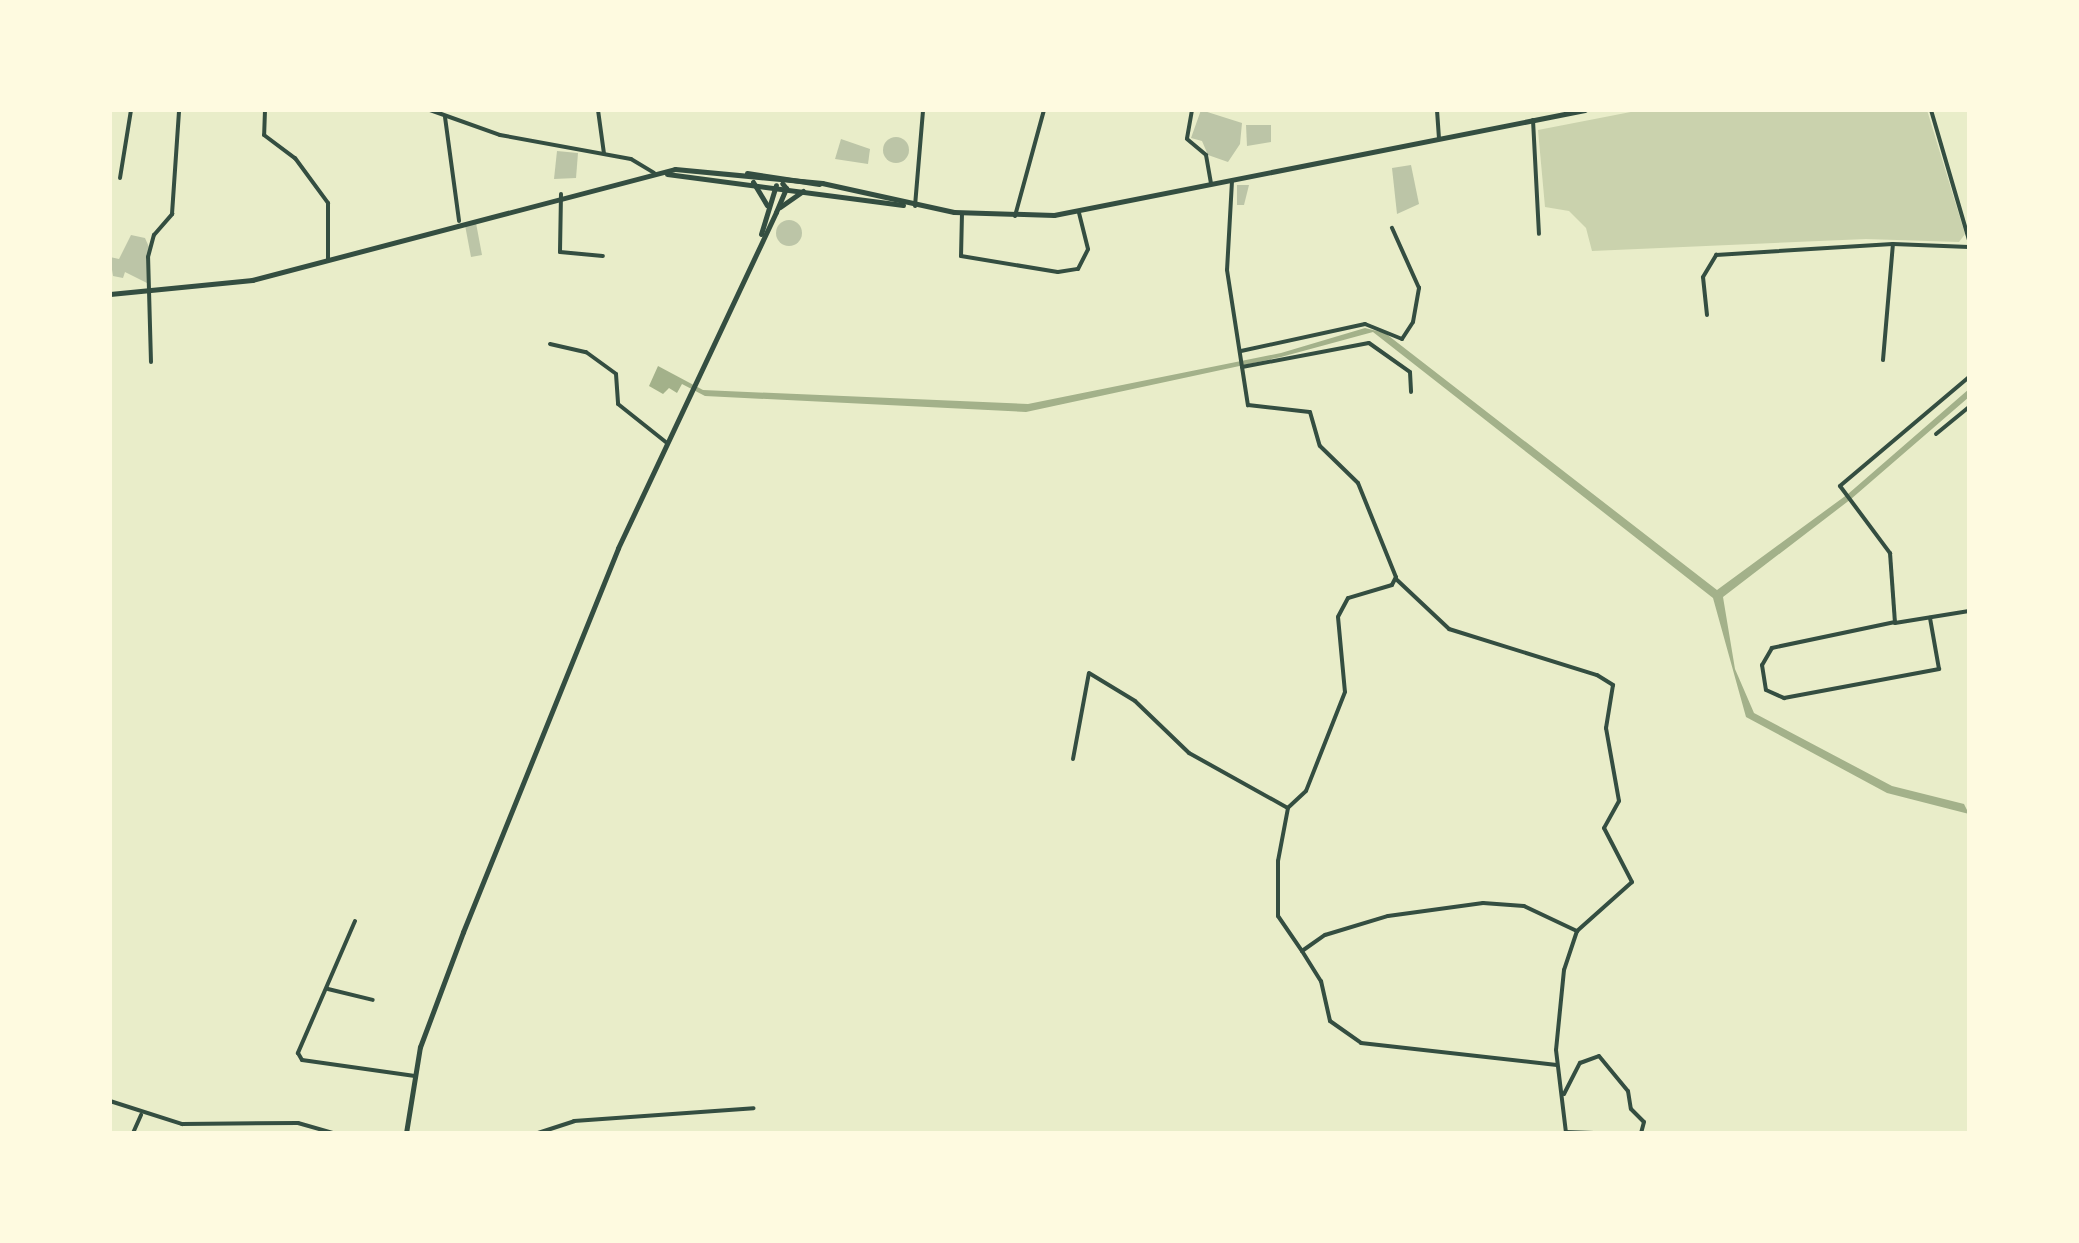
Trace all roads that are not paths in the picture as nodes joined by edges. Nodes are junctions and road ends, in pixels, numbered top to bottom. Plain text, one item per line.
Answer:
1 (130, 110) edge
2 (179, 110) edge
3 (264, 110) edge
4 (430, 110) edge
5 (598, 110) edge
6 (923, 110) edge
7 (1044, 110) edge
8 (1192, 110) edge
9 (1437, 110) edge
10 (1584, 110) edge
11 (1930, 110) edge
12 (446, 118) junction
13 (1533, 120) junction
14 (1438, 139) junction
15 (604, 154) junction
16 (664, 172) junction
17 (744, 172) junction
18 (654, 174) junction
19 (120, 178) dead end
20 (1232, 179) junction
21 (752, 182) junction
22 (822, 184) junction
23 (1210, 184) junction
24 (781, 186) junction
25 (806, 190) junction
26 (561, 194) junction
27 (906, 204) junction
28 (915, 206) junction
29 (776, 212) junction
30 (962, 212) junction
31 (1079, 212) junction
32 (766, 213) junction
33 (1014, 216) junction
34 (459, 222) junction
35 (1392, 228) dead end
36 (761, 234) junction
37 (1539, 234) dead end
38 (1893, 244) junction
39 (1969, 244) edge
40 (602, 256) dead end
41 (328, 259) junction
42 (152, 292) junction
43 (110, 294) edge
44 (1707, 315) dead end
45 (550, 344) dead end
46 (1241, 351) junction
47 (1883, 360) dead end
48 (151, 362) dead end
49 (1242, 366) junction
50 (1969, 376) edge
51 (1411, 392) dead end
52 (1969, 406) edge
53 (1936, 434) dead end
54 (667, 442) junction
55 (1396, 579) junction
56 (1969, 612) edge
57 (1930, 618) junction
58 (1895, 622) junction
59 (1074, 759) dead end
60 (1288, 808) junction
61 (354, 921) dead end
62 (1578, 931) junction
63 (1302, 951) junction
64 (328, 989) junction
65 (373, 1000) dead end
66 (1558, 1064) junction
67 (415, 1076) junction
68 (1562, 1099) junction
69 (110, 1101) edge
70 (754, 1108) dead end
71 (141, 1114) junction
72 (1566, 1132) edge
73 (133, 1133) edge
74 (334, 1133) edge
75 (406, 1133) edge
76 (538, 1133) edge
77 (1594, 1133) edge
78 (1641, 1133) edge

1 - 19 street
2 - 42 street
3 - 41 street
4 - 12 street
5 - 15 street
6 - 28 street
7 - 33 street
8 - 23 street
9 - 14 street
10 - 13 street
11 - 39 street
12 - 15 street
12 - 34 street
13 - 14 street
13 - 37 street
14 - 20 street
15 - 18 street
16 - 17 street
16 - 18 street
16 - 21 street
17 - 22 street
17 - 24 street
18 - 26 street
20 - 23 street
20 - 46 street
21 - 24 street
21 - 32 street
22 - 24 street
22 - 27 street
23 - 31 street
24 - 25 street
24 - 29 street
24 - 32 street
25 - 27 street
25 - 29 street
26 - 34 street
26 - 40 street
27 - 28 street
28 - 30 street
29 - 36 street
30 - 31 street
30 - 33 street
31 - 33 street
32 - 36 street
34 - 41 street
35 - 46 street
36 - 54 street
38 - 39 street
38 - 44 street
38 - 47 street
41 - 42 street
42 - 43 street
42 - 48 street
45 - 54 street
46 - 49 street
49 - 51 street
49 - 55 street
50 - 58 street
52 - 53 street
54 - 67 street
55 - 60 street
55 - 62 street
56 - 57 street
57 - 58 street
57 - 58 street
59 - 60 street
60 - 63 street
61 - 64 street
62 - 63 street
62 - 66 street
63 - 66 street
64 - 65 street
64 - 67 street
66 - 68 street
67 - 75 street
68 - 72 street
68 - 78 street
69 - 71 street
70 - 76 street
71 - 73 street
71 - 74 street
72 - 77 street

